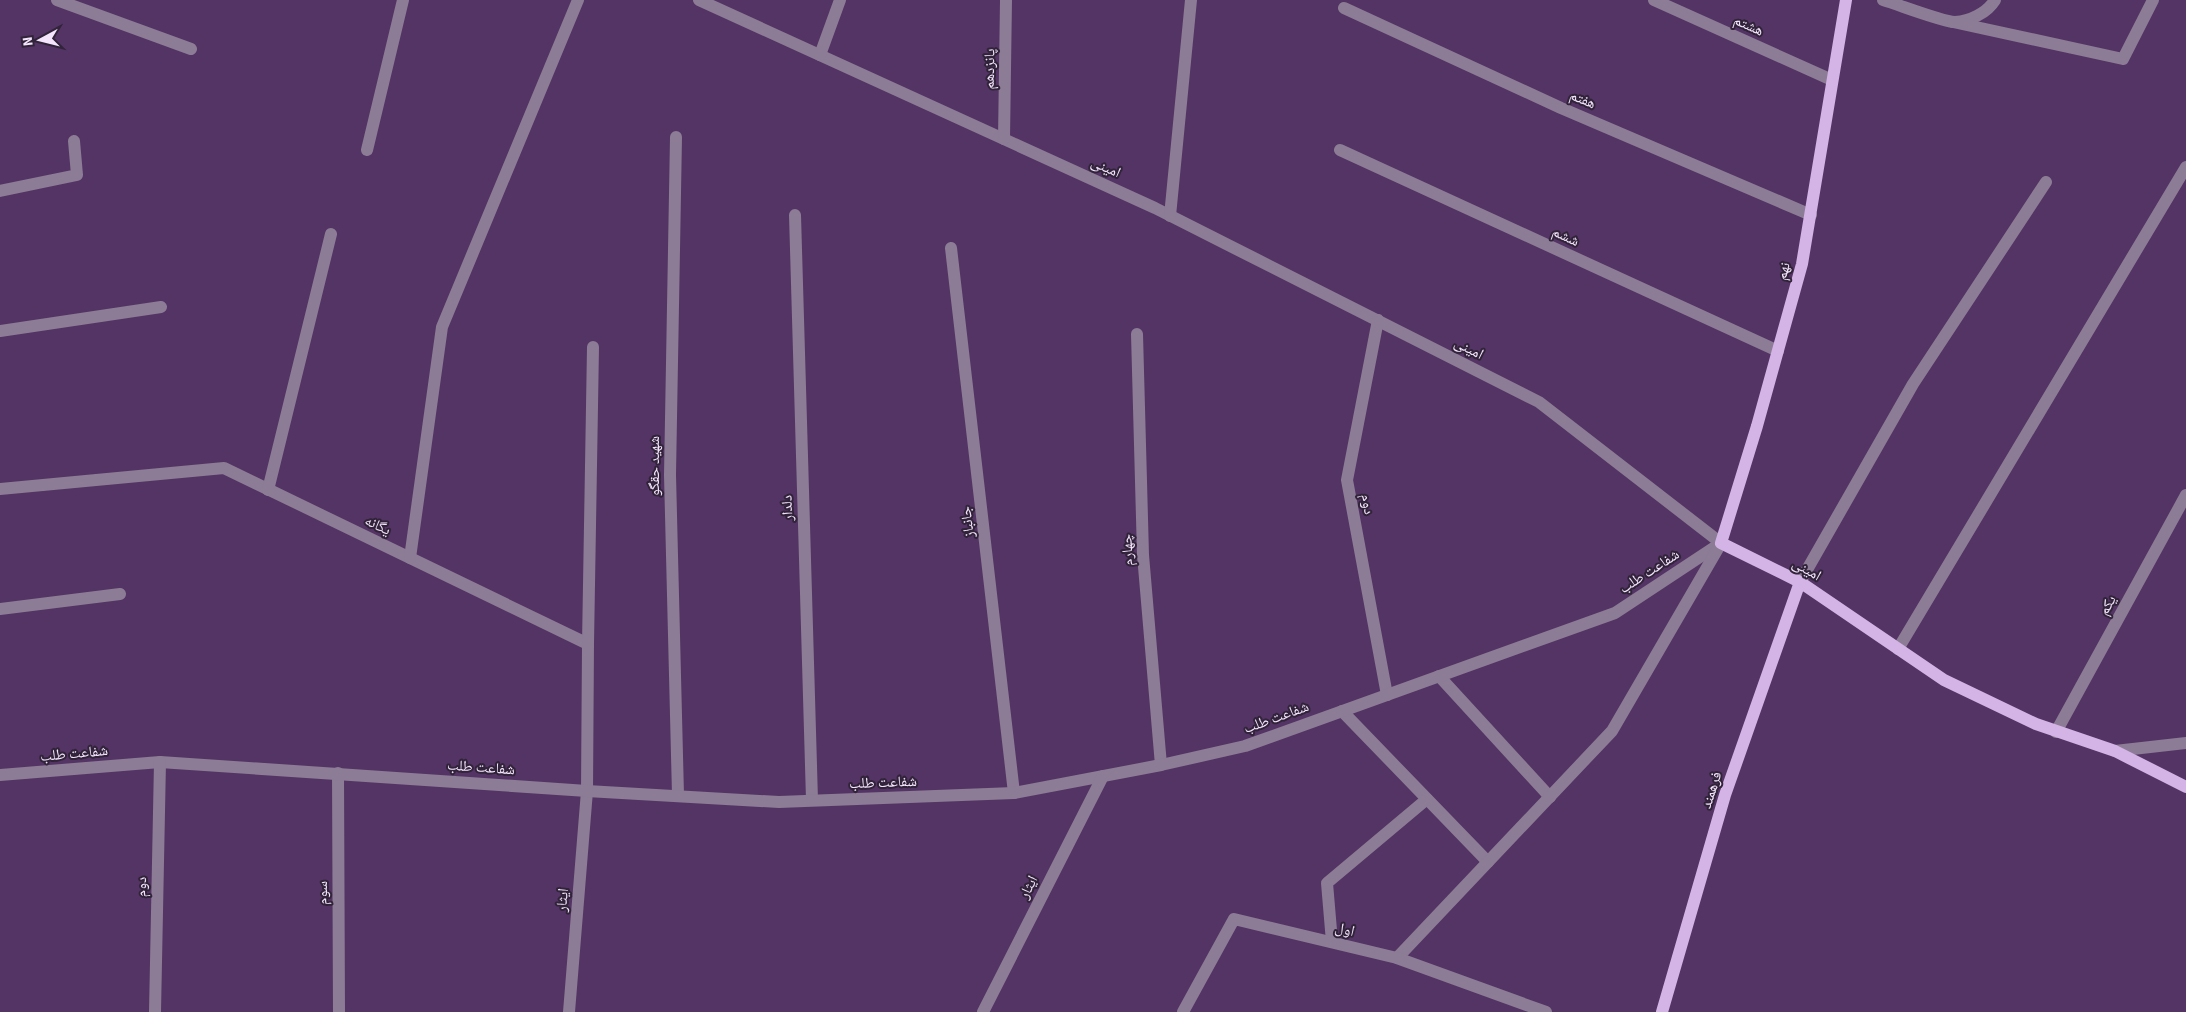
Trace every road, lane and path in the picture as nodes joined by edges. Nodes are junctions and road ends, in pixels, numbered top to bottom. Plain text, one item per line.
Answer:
1 (56, 0) edge
2 (403, 0) edge
3 (578, 0) edge
4 (699, 0) edge
5 (840, 0) edge
6 (1006, 0) edge
7 (1191, 0) edge
8 (1654, 0) edge
9 (1846, 0) edge
10 (1882, 0) edge
11 (1995, 0) edge
12 (2153, 0) edge
13 (1344, 8) dead end
14 (1953, 22) junction
15 (191, 49) dead end
16 (820, 55) junction
17 (1832, 80) junction
18 (676, 137) dead end
19 (1004, 139) junction
20 (74, 141) dead end
21 (367, 150) dead end
22 (1340, 150) dead end
23 (2186, 167) edge
24 (2046, 182) dead end
25 (0, 192) edge
26 (795, 215) dead end
27 (1811, 215) junction
28 (1170, 216) junction
29 (331, 234) dead end
30 (951, 248) dead end
31 (161, 306) dead end
32 (1378, 320) junction
33 (0, 331) edge
34 (1137, 334) dead end
35 (593, 347) dead end
36 (1778, 351) junction
37 (0, 489) edge
38 (268, 490) junction
39 (2186, 495) edge
40 (1721, 543) junction
41 (410, 558) junction
42 (1800, 582) junction
43 (120, 594) dead end
44 (0, 609) edge
45 (588, 644) junction
46 (1898, 649) junction
47 (1439, 676) junction
48 (1387, 695) junction
49 (1342, 711) junction
50 (2056, 732) junction
51 (2186, 743) edge
52 (2115, 751) junction
53 (160, 762) junction
54 (1161, 765) junction
55 (338, 773) junction
56 (0, 775) edge
57 (1103, 776) junction
58 (2186, 787) edge
59 (587, 791) junction
60 (1014, 793) junction
61 (678, 795) junction
62 (1550, 797) junction
63 (1427, 799) junction
64 (812, 800) junction
65 (1488, 862) junction
66 (1332, 942) junction
67 (1396, 958) junction
68 (155, 1012) edge
69 (339, 1012) edge
70 (568, 1012) edge
71 (983, 1012) edge
72 (1183, 1012) edge
73 (1546, 1012) edge
74 (1662, 1012) edge

1 - 15 street
2 - 21 street
3 - 41 street
4 - 16 street, امینی
5 - 16 street
6 - 19 street, پانزدهم
7 - 28 street
8 - 17 street, هشتم
9 - 17 main road, نهم
10 - 14 street
11 - 14 street
12 - 14 street
13 - 27 street, هفتم
16 - 19 street, امینی
17 - 27 main road, نهم
18 - 61 street, شهید حقگو
19 - 28 street, امینی
20 - 25 street
22 - 36 street, ششم
23 - 46 street
24 - 42 street
26 - 64 street, دلدار
27 - 36 main road, نهم
28 - 32 street, امینی
29 - 38 street
30 - 60 street, جانباز
31 - 33 street
32 - 40 street, امینی
32 - 48 street, دوم
34 - 54 street, چهارم
35 - 45 street
36 - 40 main road, نهم
37 - 38 street, یگانه
38 - 41 street, یگانه
39 - 50 street, یکم
40 - 42 main road, امینی
40 - 47 street, شفاعت طلب
40 - 62 street
41 - 45 street, یگانه
42 - 46 main road, امینی
42 - 74 main road, فرهمند
43 - 44 street
45 - 59 street
46 - 50 main road, امینی
47 - 48 street, شفاعت طلب
47 - 62 street
48 - 49 street, شفاعت طلب
49 - 54 street, شفاعت طلب
49 - 63 street
50 - 52 main road, امینی
51 - 52 street
52 - 58 main road, امینی
53 - 55 street, شفاعت طلب
53 - 56 street, شفاعت طلب
53 - 68 street, دوم
54 - 57 street, شفاعت طلب
55 - 59 street, شفاعت طلب
55 - 69 street, سوم
57 - 60 street, شفاعت طلب
57 - 71 street, ایثار
59 - 61 street, شفاعت طلب
59 - 70 street, ایثار
60 - 64 street, شفاعت طلب
61 - 64 street, شفاعت طلب
62 - 65 street
63 - 65 street
63 - 66 street
65 - 67 street
66 - 67 street, اول
66 - 72 street, اول
67 - 73 street, اول

